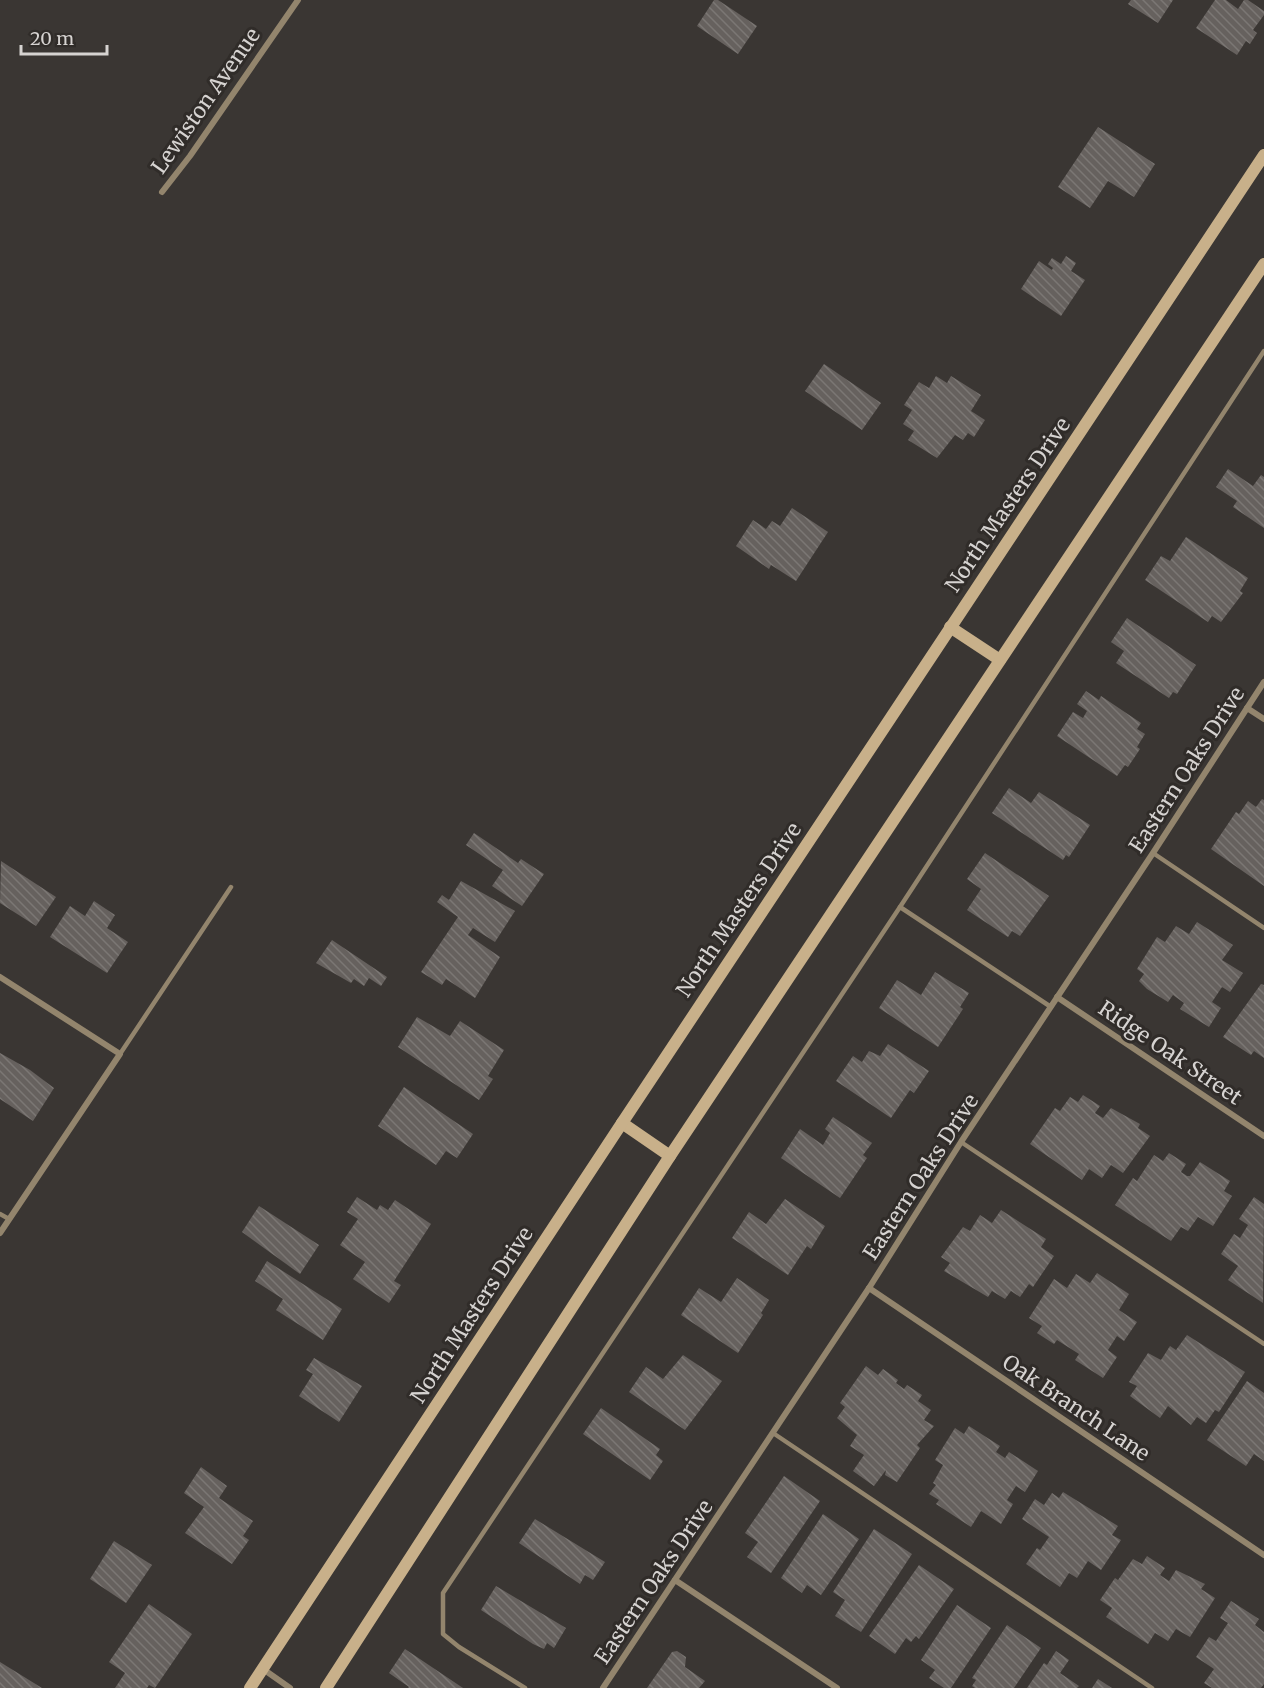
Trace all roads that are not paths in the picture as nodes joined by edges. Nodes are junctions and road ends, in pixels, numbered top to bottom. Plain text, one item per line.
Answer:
1 (298, 0) edge
2 (1264, 155) edge
3 (162, 192) dead end
4 (1264, 264) edge
5 (1264, 351) edge
6 (950, 627) junction
7 (1000, 660) junction
8 (1264, 682) edge
9 (1247, 708) junction
10 (1264, 719) edge
11 (1153, 853) junction
12 (231, 887) dead end
13 (900, 907) junction
14 (1264, 928) edge
15 (0, 977) edge
16 (1057, 997) junction
17 (1050, 1007) junction
18 (120, 1054) junction
19 (622, 1123) junction
20 (1264, 1136) edge
21 (961, 1142) junction
22 (670, 1156) junction
23 (0, 1214) edge
24 (9, 1219) junction
25 (0, 1233) edge
26 (869, 1288) junction
27 (1264, 1344) edge
28 (773, 1433) junction
29 (1264, 1555) edge
30 (675, 1580) junction
31 (262, 1669) junction
32 (250, 1688) edge
33 (290, 1688) edge
34 (326, 1688) edge
35 (525, 1688) edge
36 (603, 1688) edge
37 (837, 1688) edge
38 (1152, 1688) edge

1 - 3 street, Lewiston Avenue
2 - 6 main road, North Masters Drive
4 - 7 main road
5 - 13 lane
6 - 7 main road
6 - 19 main road, North Masters Drive
7 - 22 main road
8 - 9 street, Eastern Oaks Drive
9 - 10 street
9 - 11 street, Eastern Oaks Drive
11 - 14 lane
11 - 16 street, Eastern Oaks Drive
12 - 18 lane
13 - 17 lane
13 - 35 lane
15 - 18 street
16 - 17 street, Eastern Oaks Drive
16 - 20 street, Ridge Oak Street
17 - 21 street, Eastern Oaks Drive
18 - 24 street
19 - 22 main road
19 - 31 main road, North Masters Drive
21 - 26 street, Eastern Oaks Drive
21 - 27 lane
22 - 34 main road
23 - 24 lane
24 - 25 street
26 - 28 street, Eastern Oaks Drive
26 - 29 street, Oak Branch Lane
28 - 30 street, Eastern Oaks Drive
28 - 38 lane
30 - 36 street, Eastern Oaks Drive
30 - 37 street
31 - 32 main road, North Masters Drive
31 - 33 street

